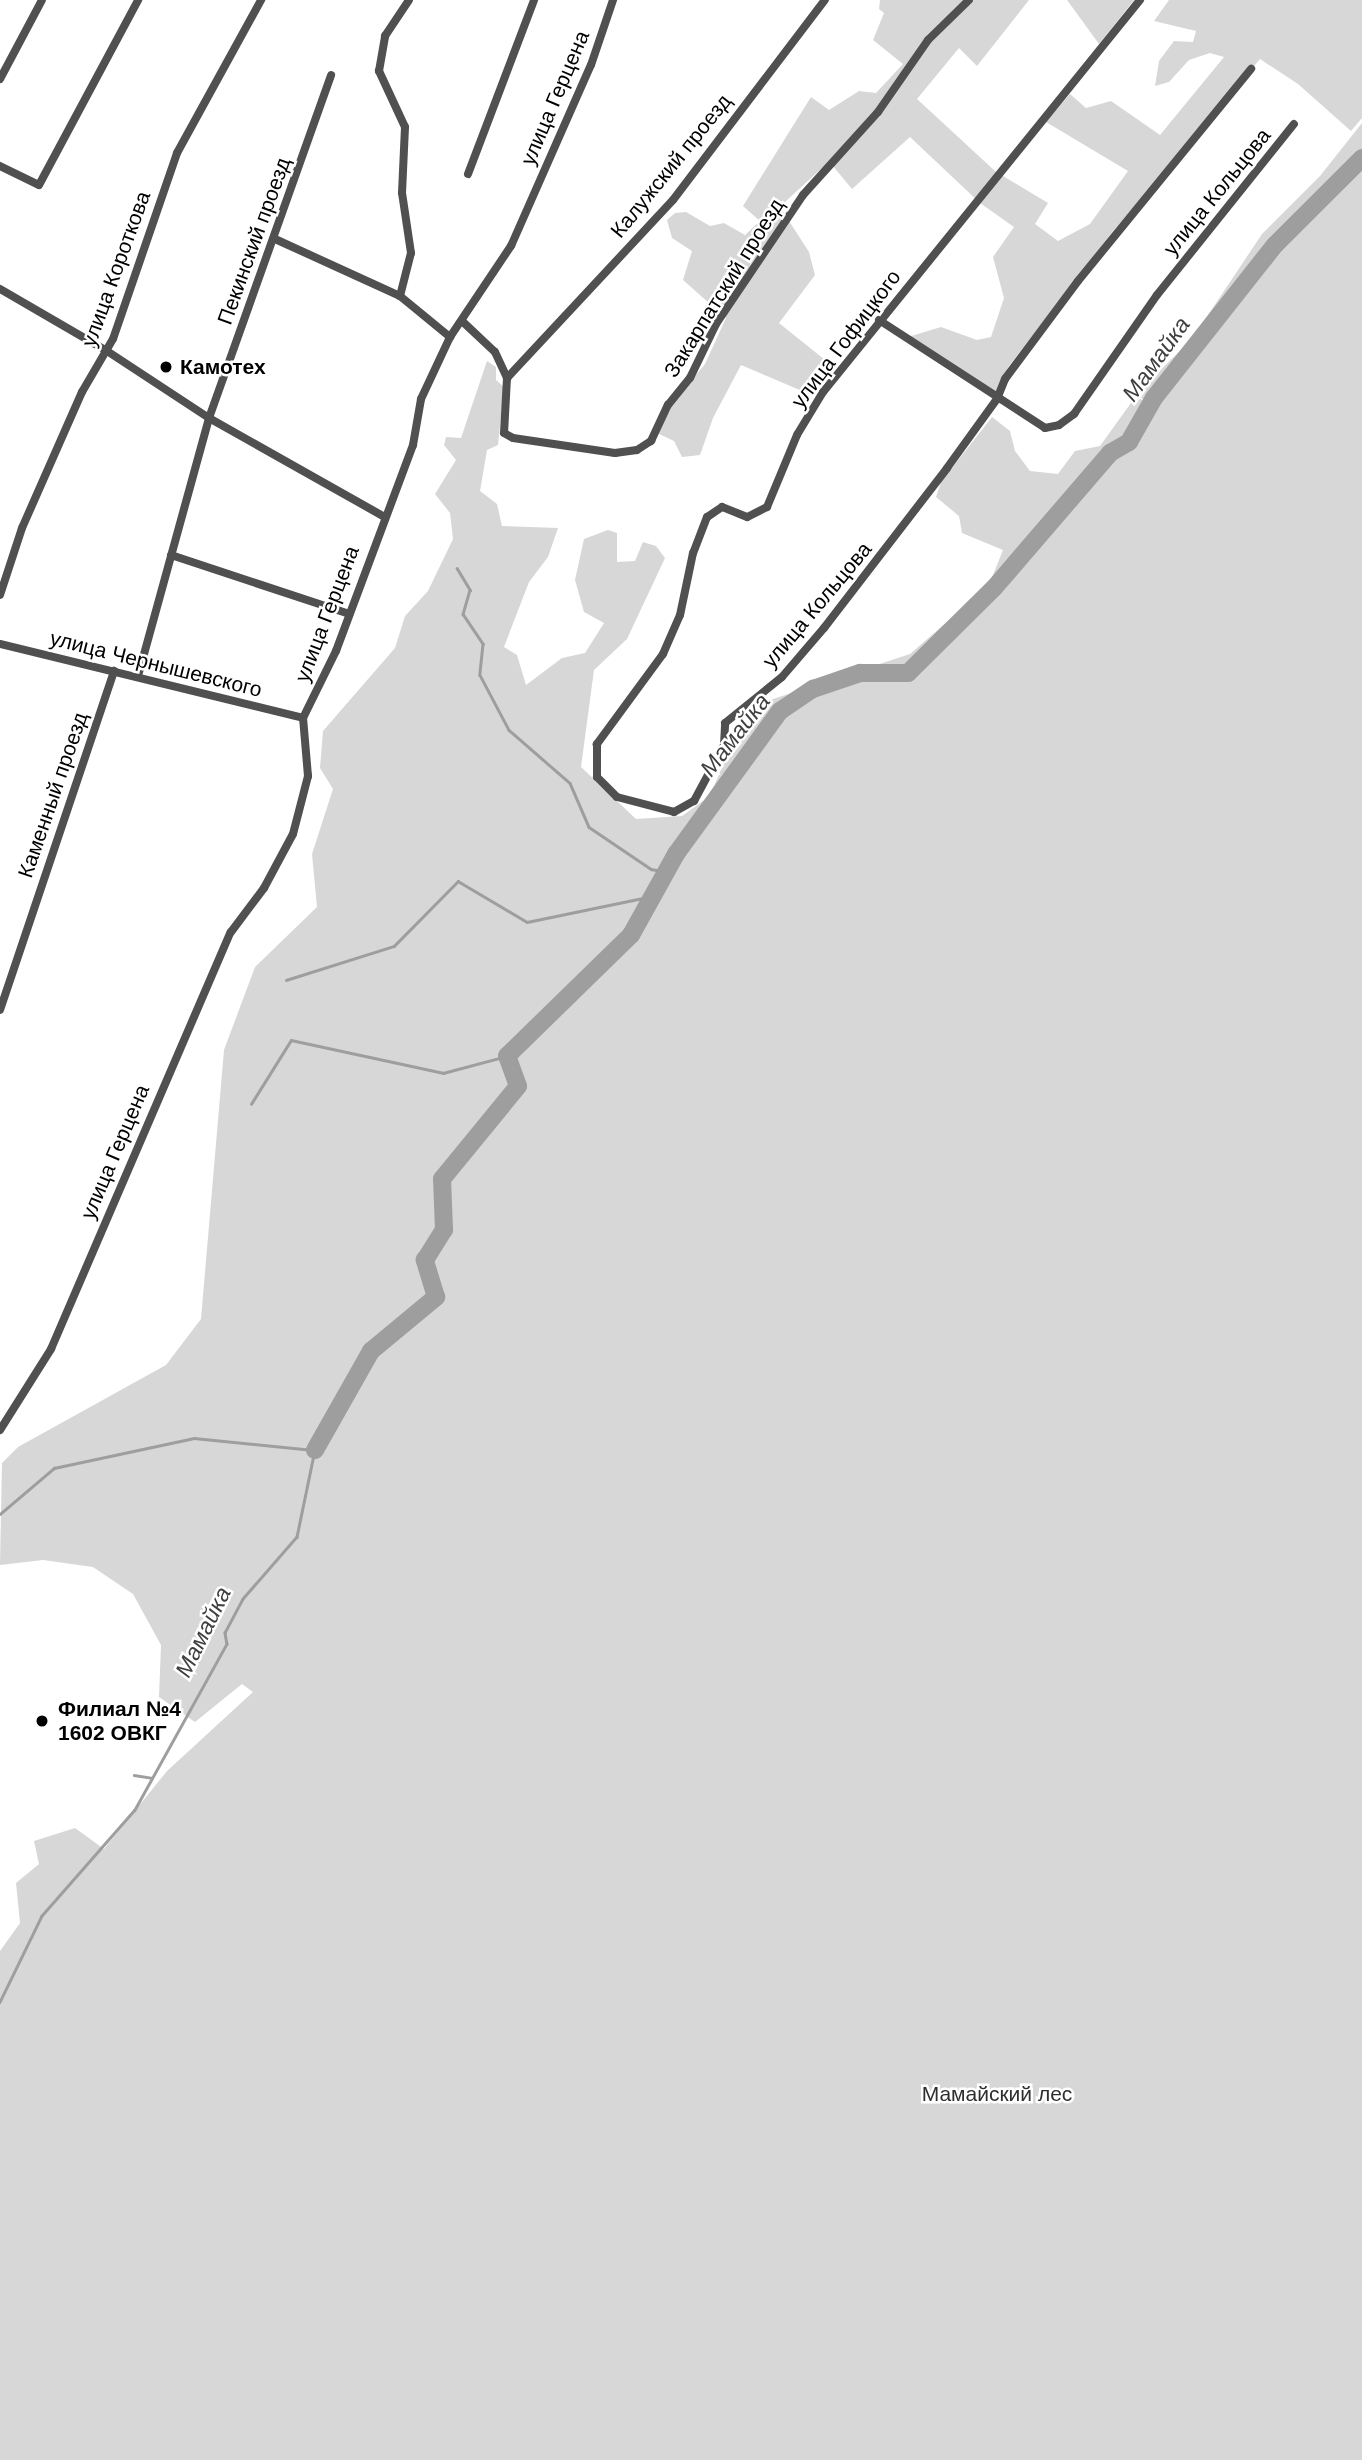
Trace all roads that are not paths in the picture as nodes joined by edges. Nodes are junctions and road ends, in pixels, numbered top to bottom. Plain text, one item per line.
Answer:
1 (42, 0) edge
2 (138, 0) edge
3 (261, 0) edge
4 (409, 0) edge
5 (534, 0) edge
6 (613, 0) edge
7 (825, 0) edge
8 (969, 0) edge
9 (1140, 0) edge
10 (1251, 69) dead end
11 (331, 75) dead end
12 (0, 79) edge
13 (1294, 124) dead end
14 (0, 166) edge
15 (468, 174) dead end
16 (275, 239) junction
17 (0, 289) edge
18 (400, 296) junction
19 (879, 320) junction
20 (461, 321) junction
21 (450, 337) junction
22 (107, 351) junction
23 (507, 378) junction
24 (997, 399) junction
25 (209, 418) junction
26 (383, 516) junction
27 (171, 555) junction
28 (0, 595) edge
29 (349, 614) junction
30 (0, 644) edge
31 (114, 671) junction
32 (138, 676) junction
33 (303, 718) junction
34 (594, 766) joint
35 (0, 1010) edge
36 (0, 1430) edge

1 - 12 street
2 - 14 street
3 - 22 street, улица Короткова
4 - 18 street
5 - 15 street
6 - 20 street, улица Герцена
7 - 23 street, Калужский проезд
8 - 23 street, Закарпатский проезд
9 - 19 street, улица Гофицкого
10 - 24 street, улица Кольцова
11 - 16 street, Пекинский проезд
13 - 24 street, улица Кольцова
16 - 18 street
16 - 25 street, Пекинский проезд
17 - 22 street
18 - 21 street
19 - 24 street, улица Кольцова
19 - 34 street, улица Гофицкого
20 - 21 street, улица Герцена
20 - 23 street
21 - 26 street, улица Герцена
22 - 25 street
22 - 28 street, улица Короткова
24 - 34 street, улица Кольцова
25 - 26 street
25 - 27 street
26 - 29 street, улица Герцена
27 - 29 street
27 - 32 street
29 - 33 street, улица Герцена
30 - 31 street, улица Чернышевского
31 - 32 street, улица Чернышевского
31 - 35 street, Каменный проезд
32 - 33 street, улица Чернышевского
33 - 36 street, улица Герцена

